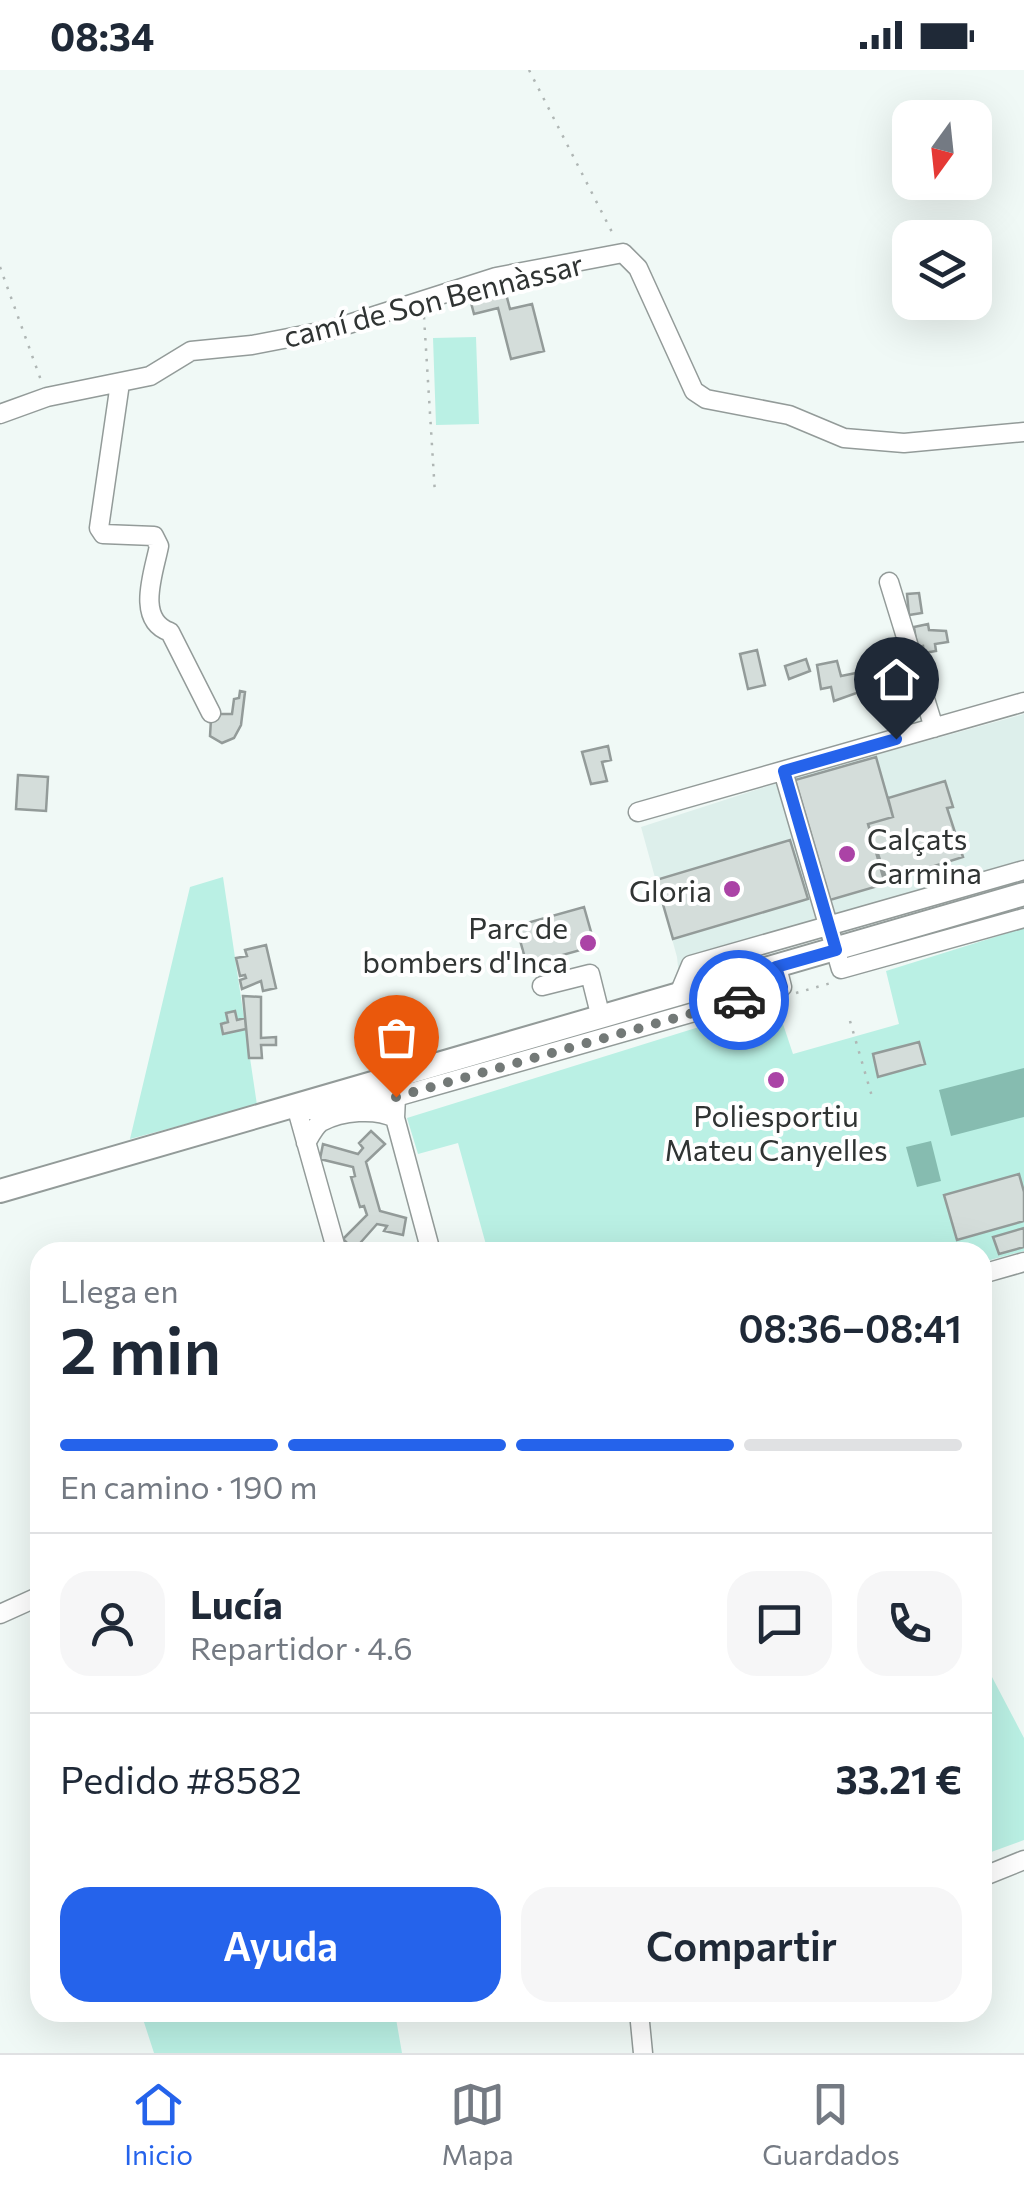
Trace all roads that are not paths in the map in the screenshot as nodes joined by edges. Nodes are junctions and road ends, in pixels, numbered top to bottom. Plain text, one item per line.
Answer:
1 (120, 383) junction
2 (0, 414) edge
3 (1024, 432) edge
4 (889, 582) dead end
5 (1024, 702) edge
6 (211, 712) dead end
7 (934, 728) junction
8 (784, 771) junction
9 (638, 812) dead end
10 (1024, 870) edge
11 (1024, 894) edge
12 (1024, 918) edge
13 (828, 926) junction
14 (836, 950) junction
15 (776, 967) junction
16 (542, 986) dead end
17 (678, 996) junction
18 (601, 1018) junction
19 (396, 1097) junction
20 (296, 1106) junction
21 (395, 1118) junction
22 (306, 1143) junction
23 (0, 1191) edge
24 (334, 1242) edge
25 (428, 1242) edge
26 (1024, 1262) edge
27 (992, 1271) edge
28 (30, 1600) edge
29 (0, 1614) edge
30 (1024, 1860) edge
31 (992, 1873) edge
32 (640, 2022) edge
33 (642, 2053) edge

1 - 2 street, camí de Son Bennàssar
1 - 3 street, camí de Son Bennàssar
1 - 6 street
4 - 7 street
5 - 7 street
7 - 8 street
8 - 9 street
8 - 13 street
10 - 13 street
11 - 14 main road
12 - 14 street
13 - 14 street
13 - 17 street
14 - 15 main road
15 - 17 main road
15 - 19 street
16 - 18 street
17 - 18 main road
18 - 20 main road
19 - 20 street
19 - 21 street
20 - 22 street
20 - 23 main road
21 - 22 street
21 - 25 street
22 - 24 street
26 - 27 street
28 - 29 street
30 - 31 street
32 - 33 street

